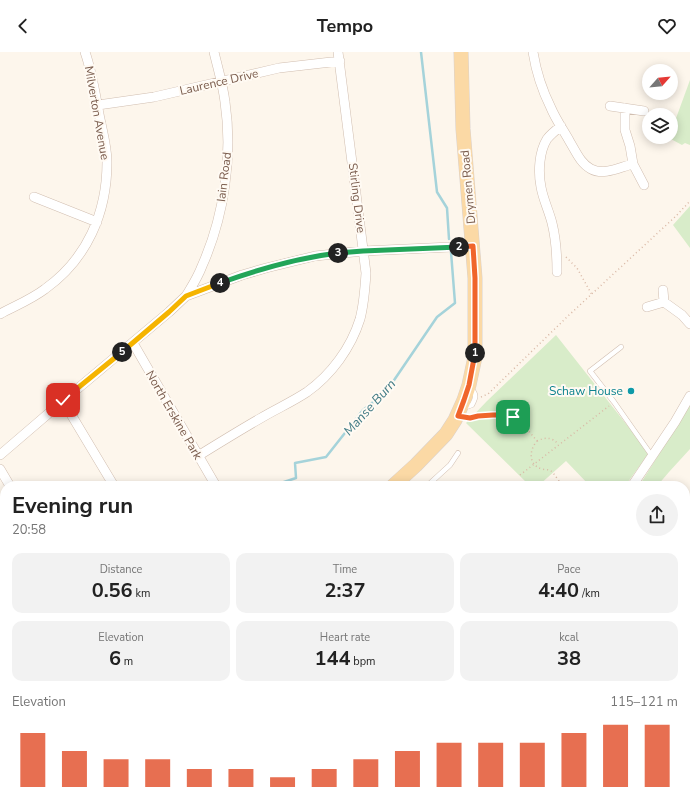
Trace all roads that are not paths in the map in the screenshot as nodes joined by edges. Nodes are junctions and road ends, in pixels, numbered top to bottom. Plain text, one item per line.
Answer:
1 (85, 52) edge
2 (214, 52) edge
3 (461, 52) edge
4 (533, 52) edge
5 (339, 57) edge
6 (221, 81) junction
7 (98, 106) junction
8 (610, 106) dead end
9 (626, 108) junction
10 (642, 111) edge
11 (561, 126) junction
12 (632, 164) junction
13 (644, 185) dead end
14 (34, 197) dead end
15 (97, 222) junction
16 (473, 246) junction
17 (363, 251) junction
18 (557, 272) dead end
19 (663, 290) dead end
20 (186, 296) junction
21 (664, 302) junction
22 (646, 307) dead end
23 (0, 314) edge
24 (690, 324) edge
25 (133, 343) junction
26 (621, 347) dead end
27 (469, 385) junction
28 (690, 396) edge
29 (63, 400) junction
30 (459, 412) junction
31 (458, 453) dead end
32 (0, 455) edge
33 (198, 456) junction
34 (652, 456) junction
35 (0, 468) edge
36 (7, 481) edge
37 (111, 481) edge
38 (213, 481) edge
39 (399, 481) edge
40 (432, 481) edge
41 (635, 481) edge

1 - 7 street, Milverton Avenue
2 - 6 street, Iain Road
3 - 16 main road, Drymen Road
4 - 11 street
5 - 6 street, Laurence Drive
5 - 17 street, Stirling Drive
6 - 7 street, Laurence Drive
6 - 20 street, Iain Road
7 - 15 street, Milverton Avenue
8 - 9 street
9 - 10 street
9 - 12 street
11 - 12 street
11 - 18 street
12 - 13 street
14 - 15 street
15 - 23 street, Milverton Avenue
16 - 17 street
16 - 27 main road, Drymen Road
17 - 20 street
17 - 33 street, Stirling Drive
19 - 21 street
20 - 25 street
21 - 22 street
21 - 24 street
25 - 29 street
25 - 33 street, North Erskine Park
26 - 34 lane
27 - 30 main road, Drymen Road
27 - 30 lane
28 - 34 street
29 - 32 street
29 - 37 street
30 - 39 main road, Drymen Road
31 - 40 lane
33 - 38 street, North Erskine Park
34 - 41 street
35 - 36 street

